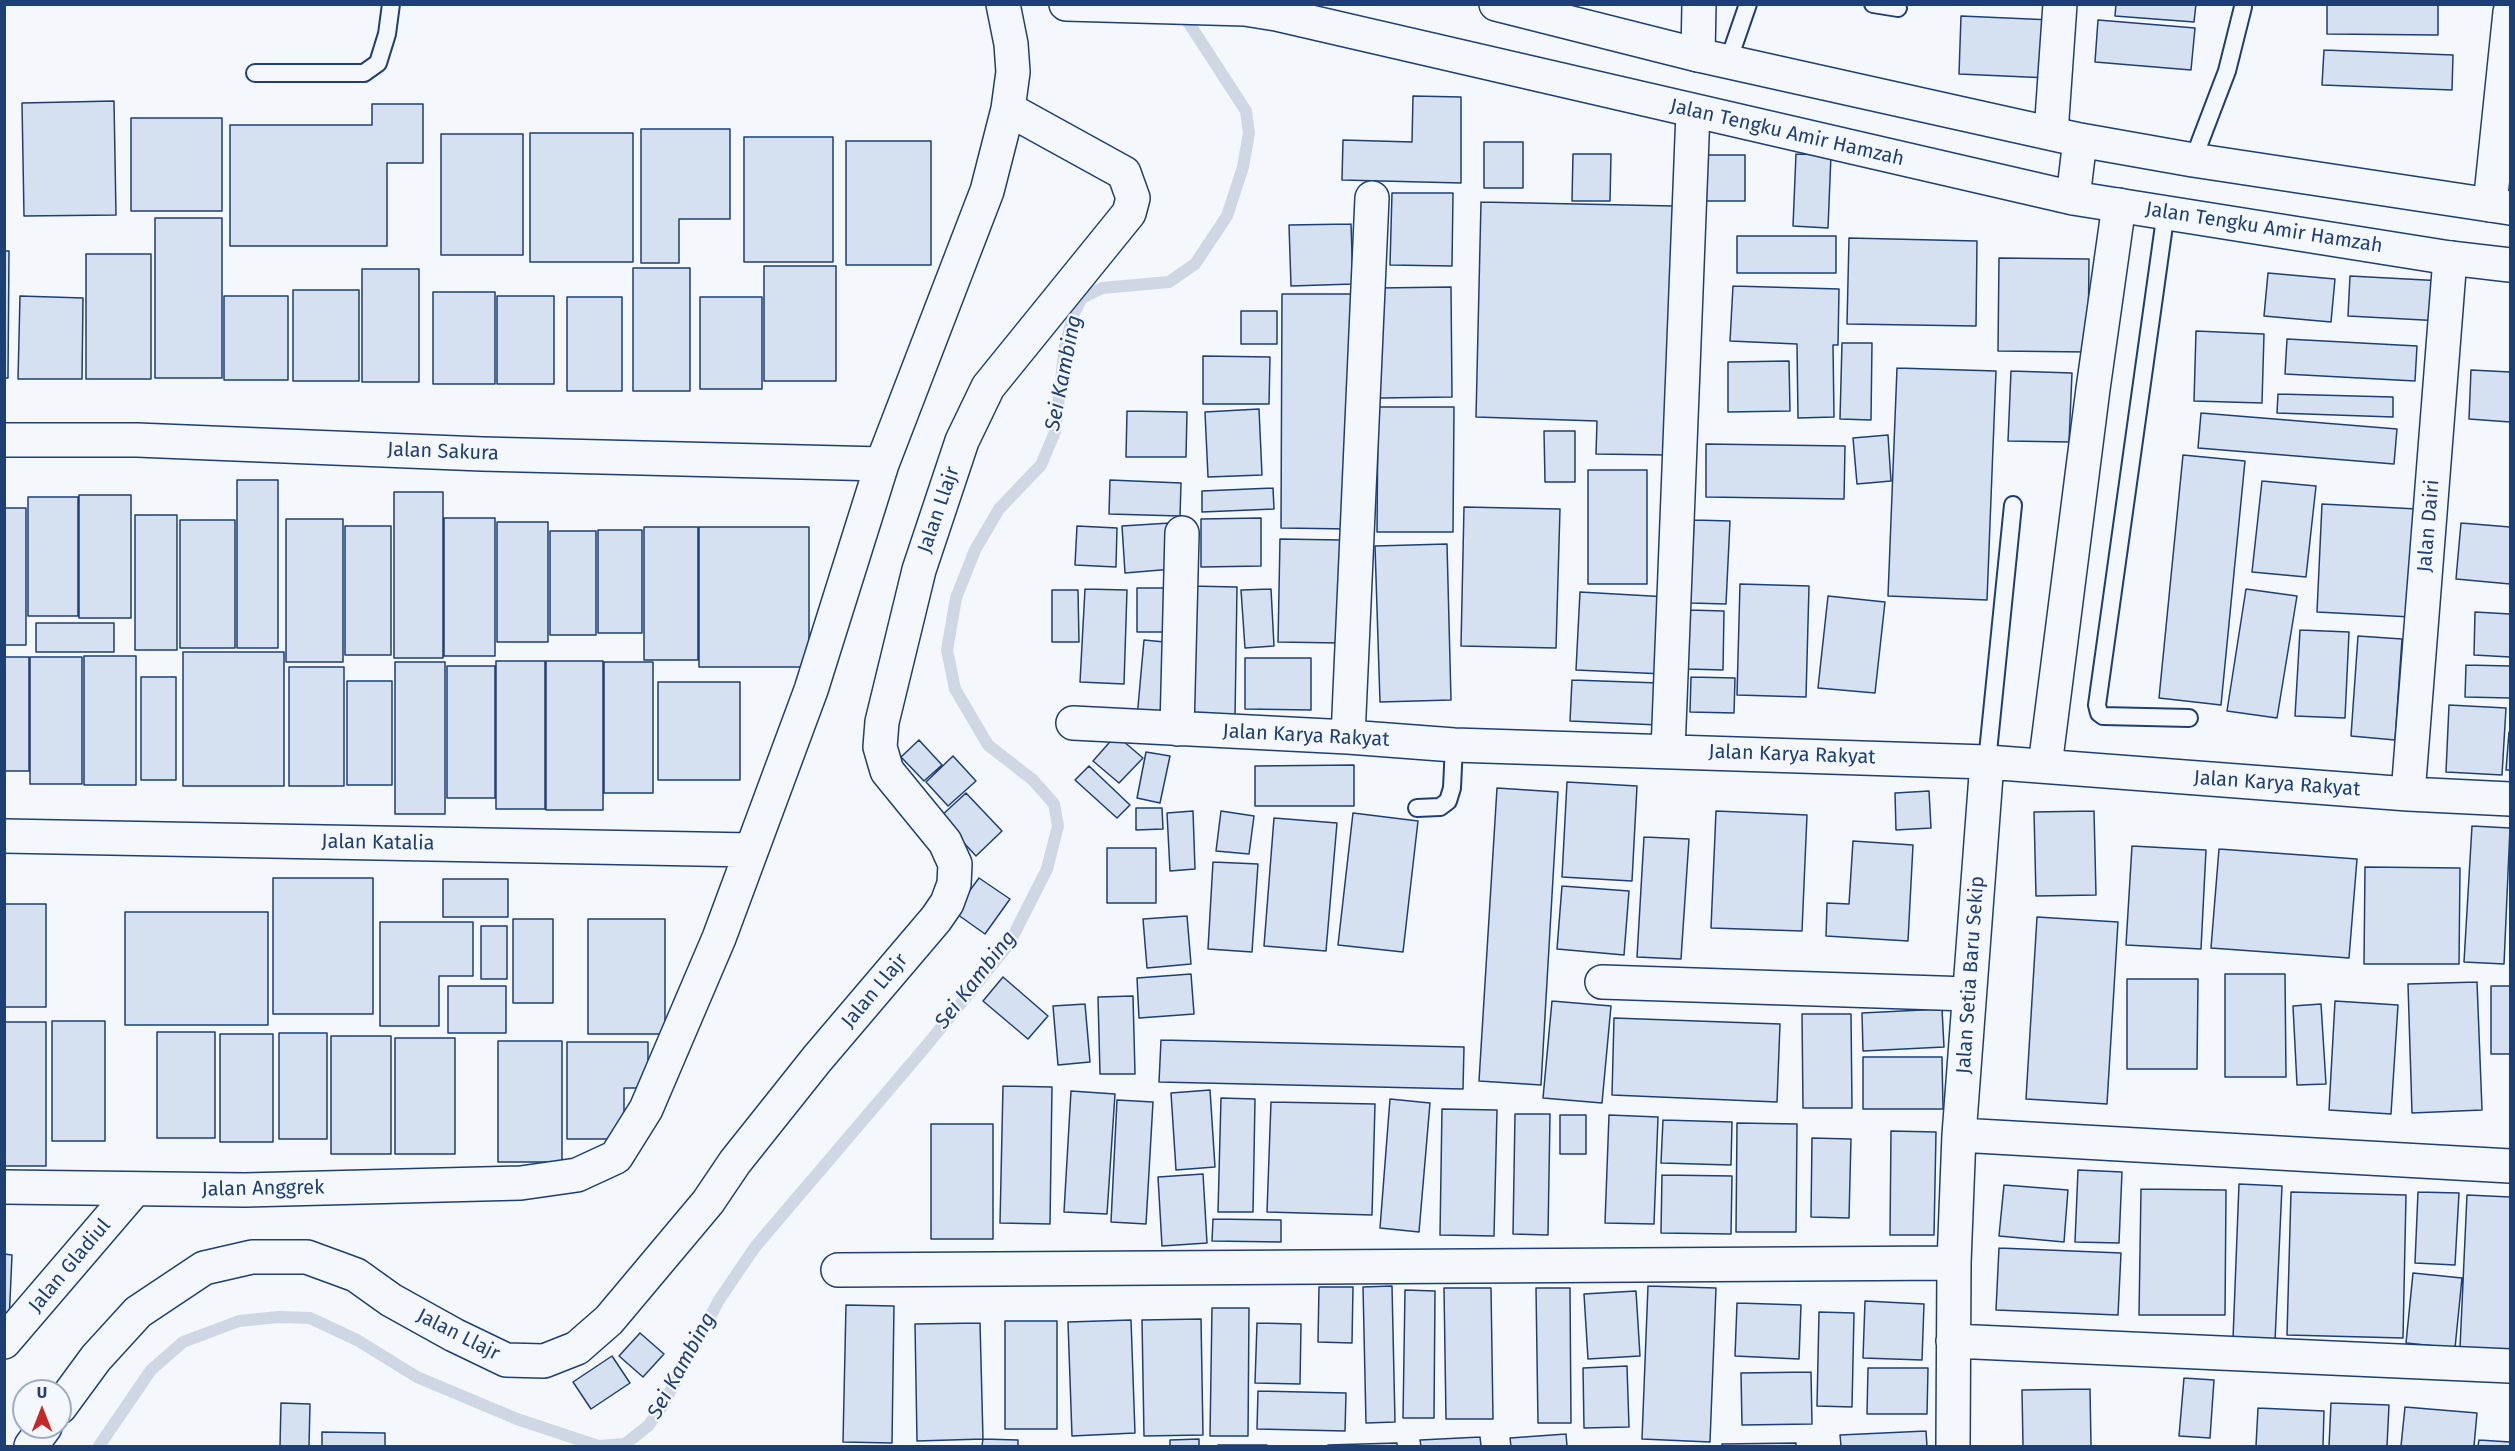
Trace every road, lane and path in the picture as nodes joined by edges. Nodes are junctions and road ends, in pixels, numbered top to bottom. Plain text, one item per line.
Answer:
1 (391, 4) edge
2 (1003, 4) edge
3 (1066, 4) edge
4 (1496, 4) edge
5 (1699, 4) edge
6 (1748, 4) edge
7 (1873, 4) edge
8 (2060, 4) edge
9 (1101, 6) edge
10 (2243, 7) dead end
11 (1898, 8) dead end
12 (2511, 12) edge
13 (1713, 59) junction
14 (255, 73) dead end
15 (1008, 109) junction
16 (1693, 112) junction
17 (2066, 136) junction
18 (2193, 160) junction
19 (1372, 198) dead end
20 (2073, 198) junction
21 (2119, 205) junction
22 (2500, 207) edge
23 (2166, 212) junction
24 (2450, 258) junction
25 (2511, 265) edge
26 (4, 440) edge
27 (882, 464) junction
28 (2013, 505) dead end
29 (1182, 533) dead end
30 (2189, 718) dead end
31 (1073, 723) dead end
32 (1177, 729) junction
33 (1348, 737) junction
34 (1454, 745) junction
35 (1668, 751) junction
36 (1988, 762) junction
37 (2045, 766) junction
38 (2408, 794) junction
39 (2511, 799) edge
40 (1417, 808) dead end
41 (4, 836) edge
42 (750, 850) junction
43 (1602, 982) dead end
44 (1969, 994) junction
45 (1959, 1135) junction
46 (2511, 1166) edge
47 (4, 1187) edge
48 (135, 1189) junction
49 (1954, 1263) junction
50 (838, 1270) dead end
51 (1953, 1341) junction
52 (4, 1342) edge
53 (2511, 1366) edge
54 (72, 1391) edge
55 (1953, 1446) edge

1 - 14 lane
2 - 15 street, Jalan Anggrek
3 - 9 street, Jalan Tengku Amir Hamzah
4 - 13 street
5 - 13 street
6 - 13 lane
7 - 11 lane
8 - 17 street
9 - 16 street, Jalan Tengku Amir Hamzah
10 - 18 lane
12 - 22 street
13 - 17 street
15 - 27 street, Jalan Anggrek
15 - 54 street, Jalan Llajr
16 - 20 street, Jalan Tengku Amir Hamzah
16 - 35 street
17 - 18 street
17 - 20 street
18 - 22 street
19 - 33 street
20 - 21 street, Jalan Tengku Amir Hamzah
21 - 23 street, Jalan Tengku Amir Hamzah
21 - 37 street
23 - 24 street, Jalan Tengku Amir Hamzah
23 - 30 lane
24 - 25 street, Jalan Tengku Amir Hamzah
24 - 38 street, Jalan Dairi
26 - 27 street, Jalan Sakura
27 - 42 street, Jalan Anggrek
28 - 36 lane, Jalan Setia Baru Sekip
29 - 32 street
31 - 32 street, Jalan Karya Rakyat
32 - 33 street, Jalan Karya Rakyat
33 - 34 street, Jalan Karya Rakyat
34 - 35 street, Jalan Karya Rakyat
34 - 40 lane
35 - 36 street, Jalan Karya Rakyat
36 - 37 street, Jalan Karya Rakyat
36 - 44 street, Jalan Setia Baru Sekip
37 - 38 street, Jalan Karya Rakyat
38 - 39 street, Jalan Karya Rakyat
41 - 42 street, Jalan Katalia
42 - 48 street, Jalan Anggrek
43 - 44 street
44 - 45 street, Jalan Setia Baru Sekip
45 - 46 street
45 - 49 street, Jalan Setia Baru Sekip
47 - 48 street, Jalan Anggrek
48 - 52 street, Jalan Gladiul
49 - 50 street
49 - 51 street, Jalan Setia Baru Sekip
51 - 53 street
51 - 55 street, Jalan Setia Baru Sekip

